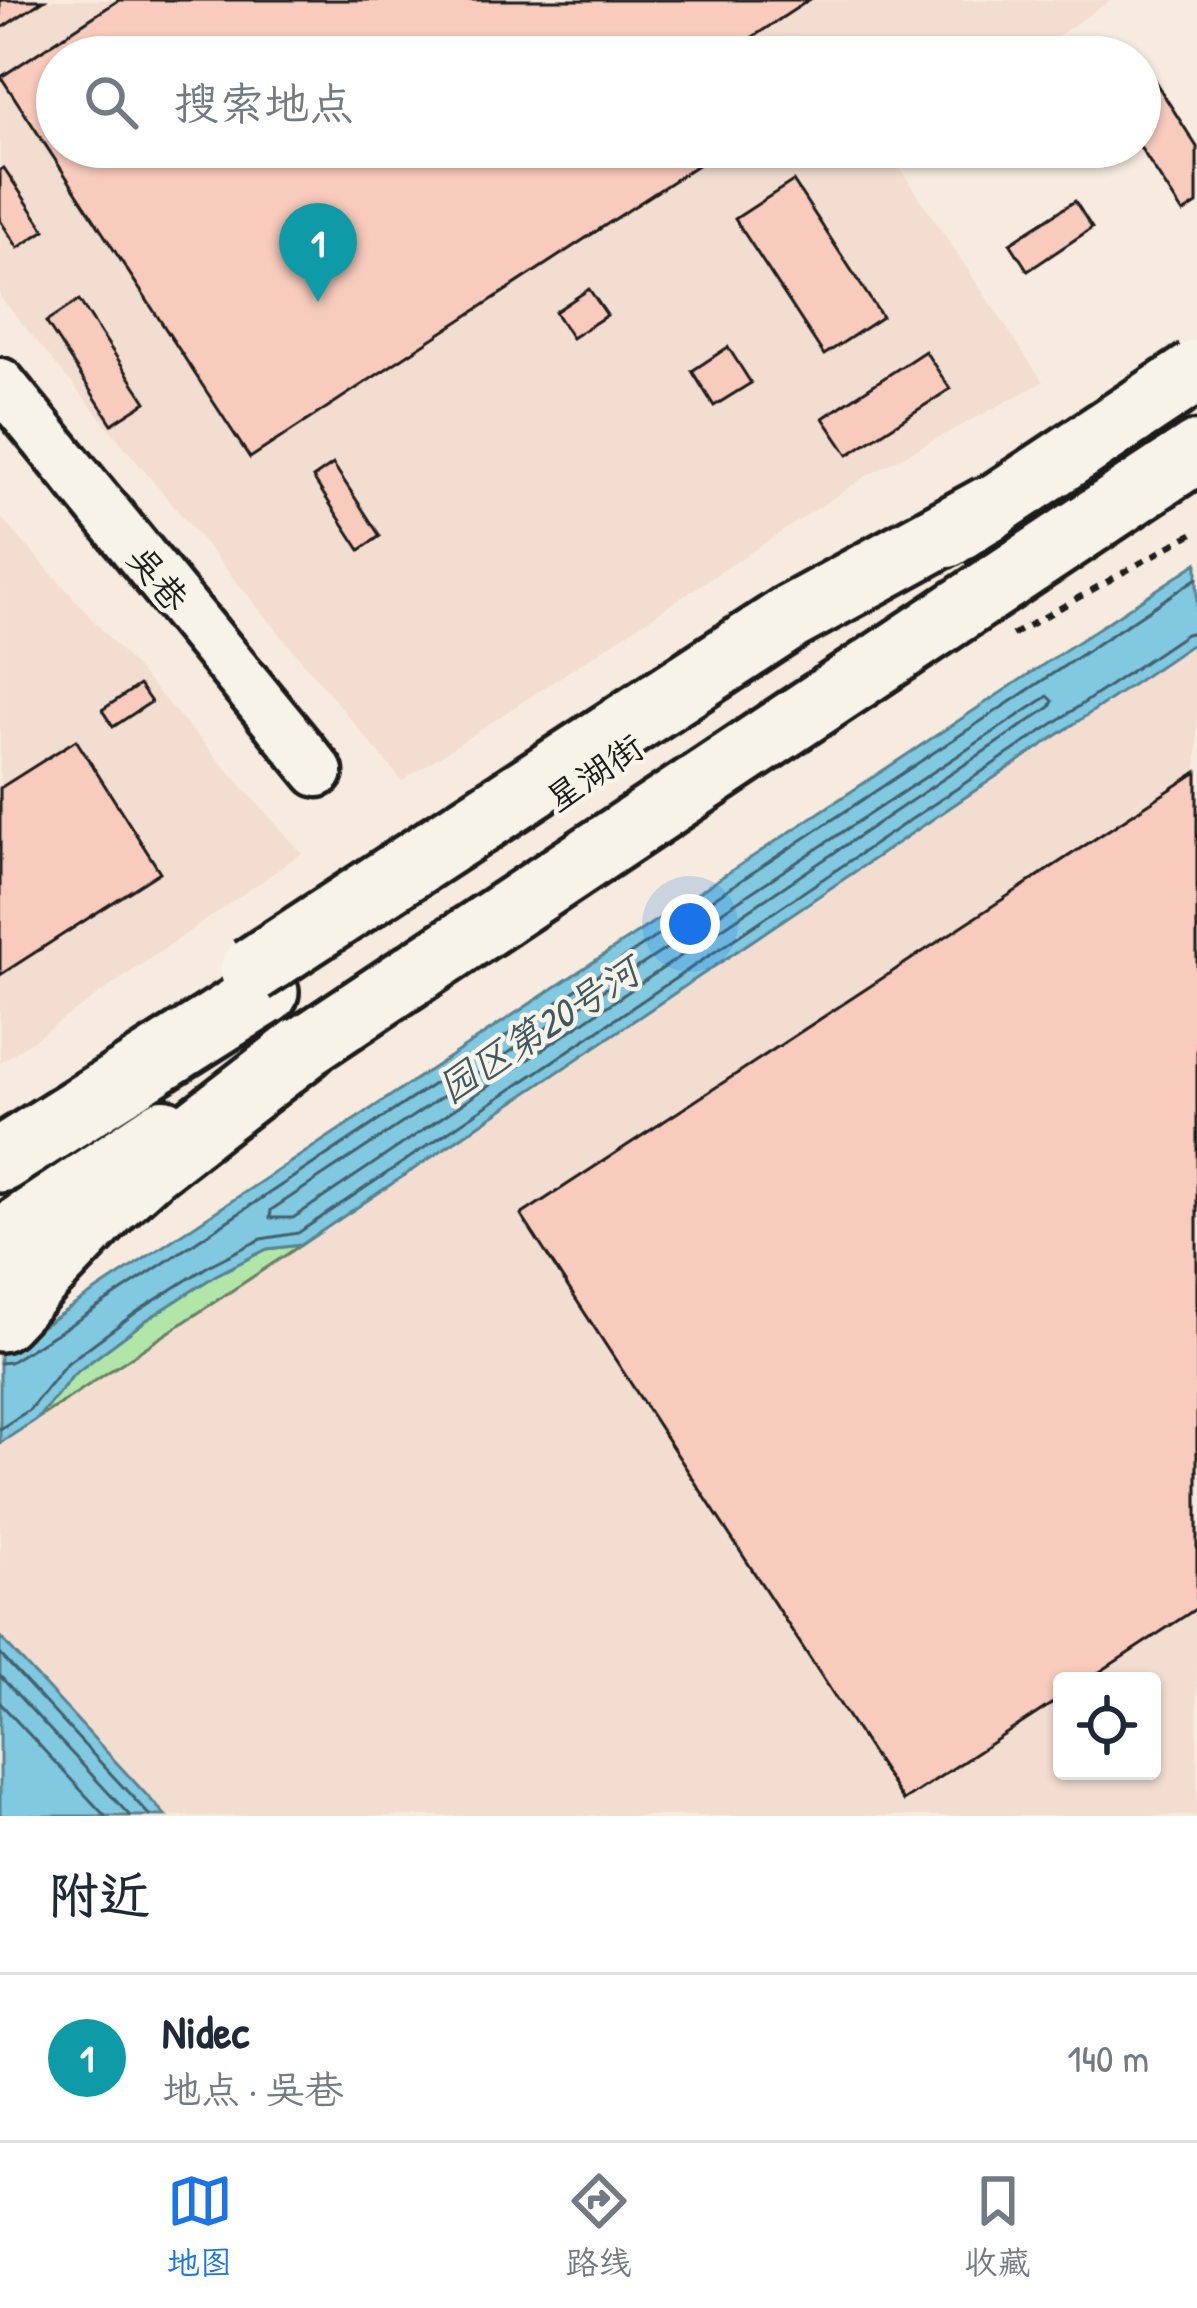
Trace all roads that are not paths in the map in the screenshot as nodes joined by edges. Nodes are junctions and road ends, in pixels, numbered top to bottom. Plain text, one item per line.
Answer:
1 (1197, 371) edge
2 (0, 383) edge
3 (1197, 452) edge
4 (990, 508) junction
5 (317, 772) dead end
6 (266, 992) junction
7 (306, 1046) junction
8 (0, 1127) edge
9 (0, 1160) edge
10 (0, 1186) edge
11 (0, 1240) edge
12 (0, 1319) edge

1 - 4 main road, 星湖街, bridge
2 - 5 street, 吴巷
3 - 7 main road, 星湖街, bridge
4 - 6 main road, 星湖街, bridge
4 - 8 highway, bridge
6 - 9 highway
6 - 10 main road, 星湖街
7 - 11 main road, 星湖街
7 - 12 highway

